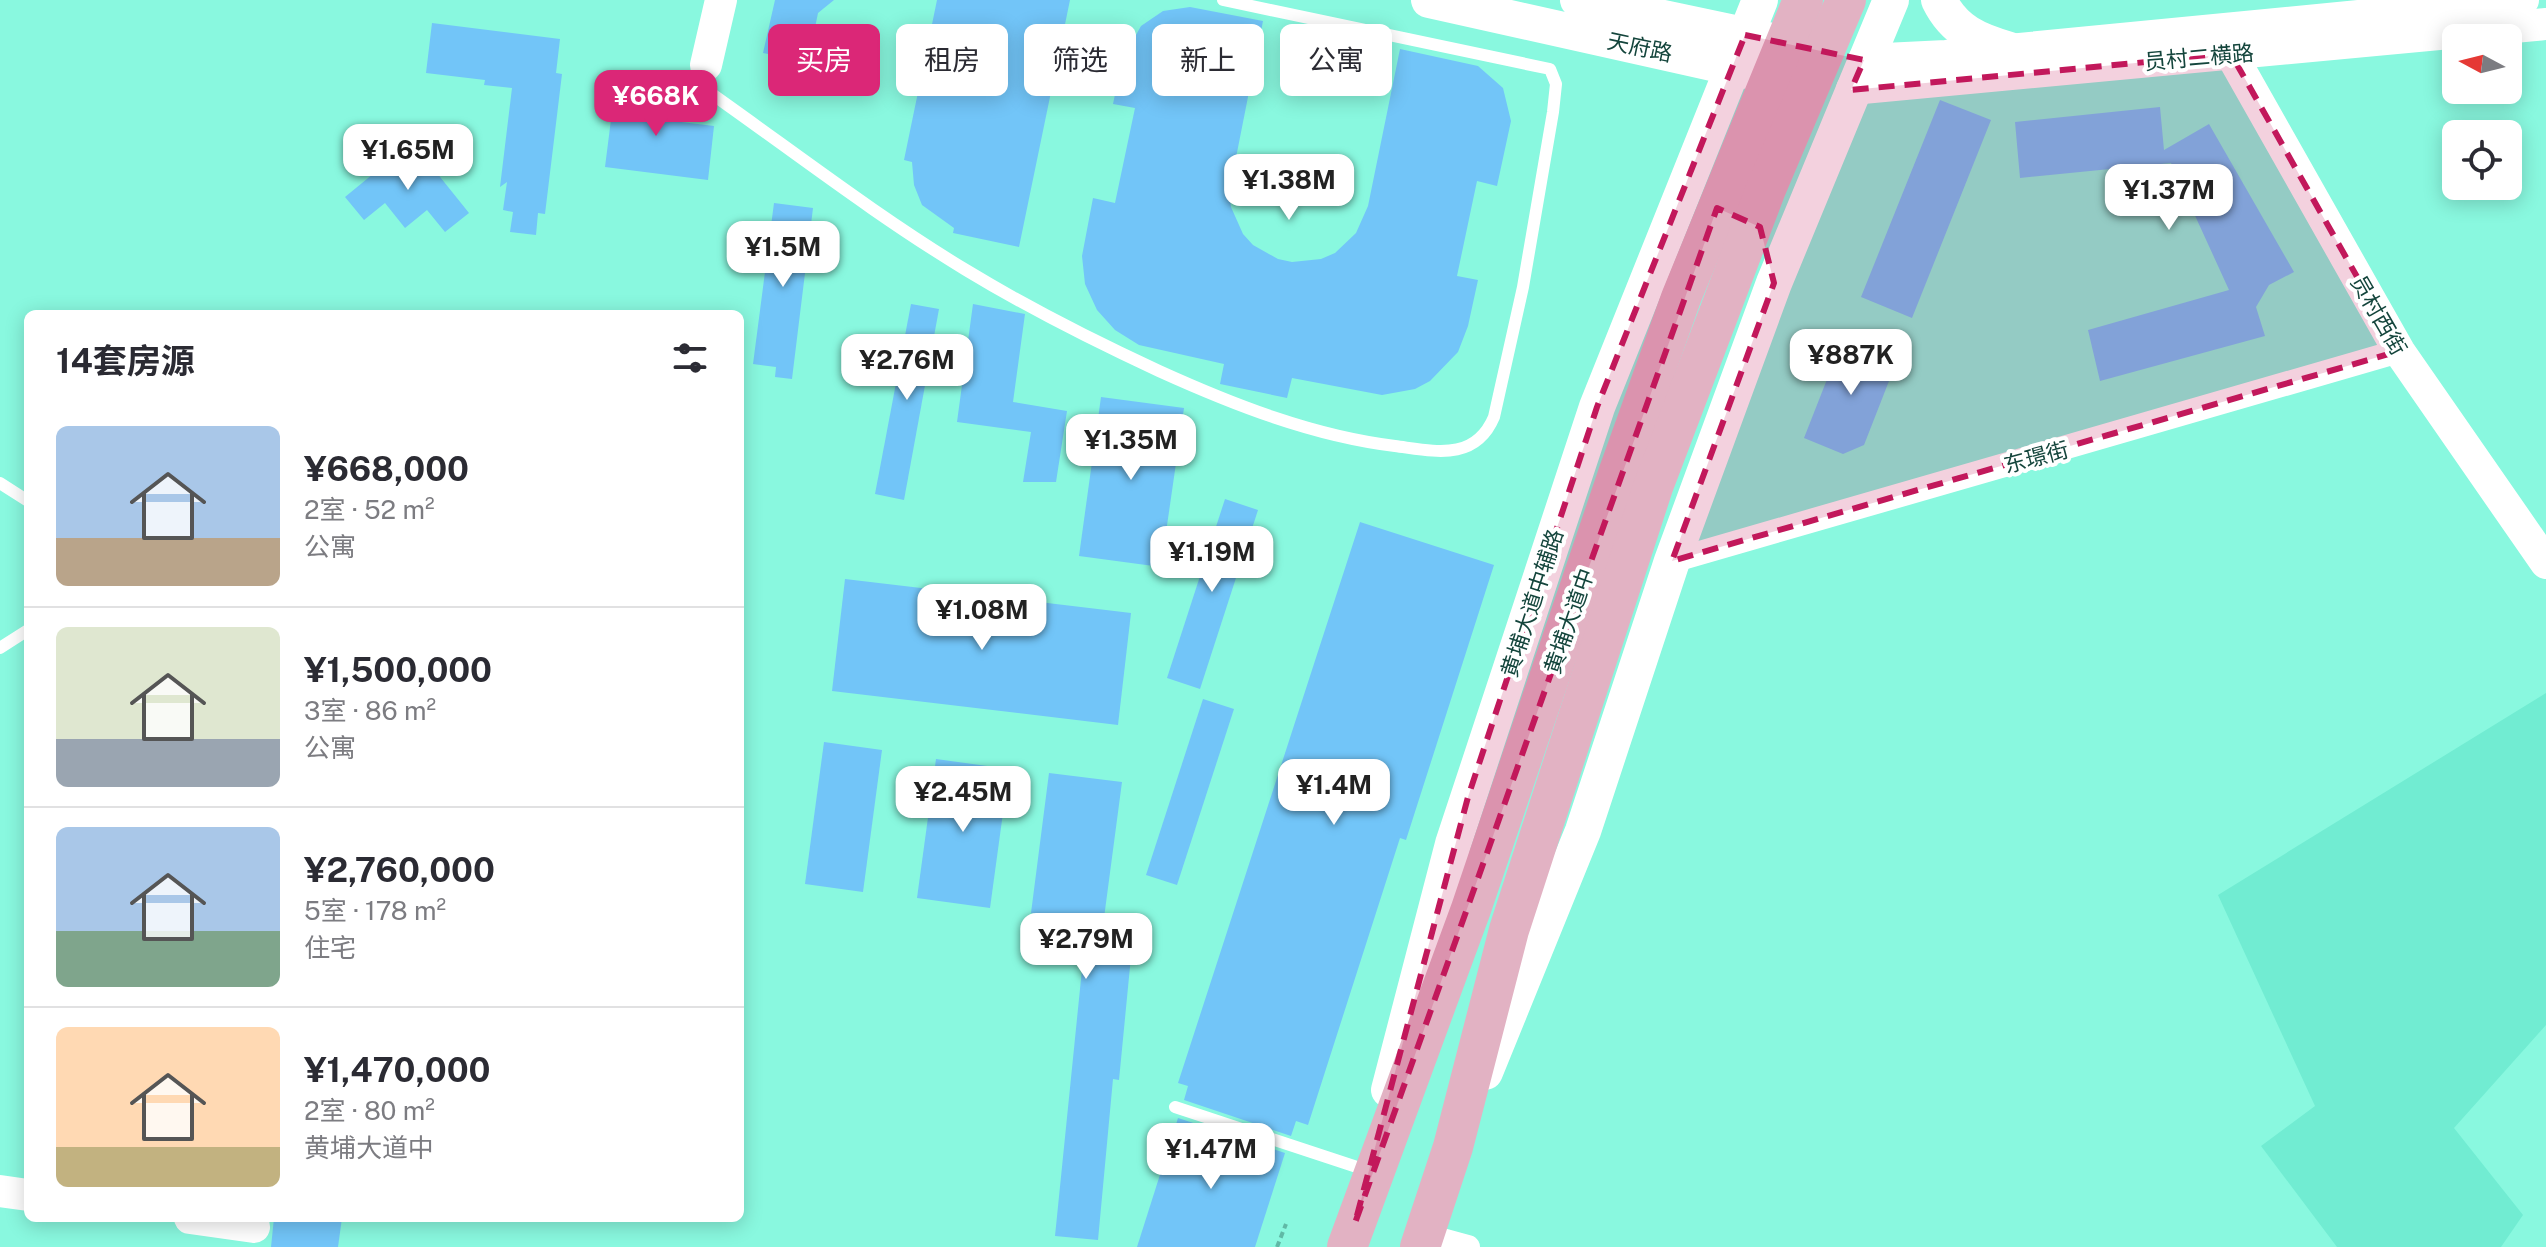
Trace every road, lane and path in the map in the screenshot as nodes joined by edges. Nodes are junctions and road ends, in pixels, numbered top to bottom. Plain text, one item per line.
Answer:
1 (721, 0) edge
2 (1223, 0) edge
3 (1429, 0) edge
4 (1578, 0) edge
5 (1760, 0) edge
6 (1803, 0) edge
7 (1846, 0) edge
8 (1891, 0) edge
9 (1939, 0) edge
10 (2523, 0) edge
11 (2546, 24) edge
12 (2010, 50) junction
13 (1738, 51) junction
14 (2231, 54) junction
15 (706, 65) joint
16 (1858, 74) junction
17 (1662, 238) junction
18 (1774, 283) junction
19 (2399, 351) junction
20 (1636, 481) junction
21 (0, 483) edge
22 (24, 498) edge
23 (1672, 561) junction
24 (2546, 563) edge
25 (24, 633) edge
26 (0, 648) edge
27 (1175, 1107) dead end
28 (1453, 1147) junction
29 (1369, 1171) junction
30 (0, 1191) edge
31 (24, 1194) edge
32 (218, 1222) edge
33 (1286, 1224) dead end
34 (254, 1227) edge
35 (1351, 1235) edge
36 (1422, 1241) edge
37 (1277, 1247) edge
38 (1468, 1247) edge

1 - 15 street
2 - 15 lane
3 - 13 main road, 天府路
4 - 13 main road, 天府路
5 - 13 main road, 黄埔大道中辅路
6 - 20 main road, 黄埔大道中
7 - 20 main road, 黄埔大道中
8 - 16 main road
9 - 12 main road
10 - 12 street, 员村二横路
11 - 14 street, 员村二横路
12 - 16 street, 员村二横路
13 - 16 main road, 天府路
13 - 17 main road, 黄埔大道中辅路
14 - 16 street, 员村二横路
14 - 19 street, 员村西街
16 - 18 main road
17 - 18 main road
17 - 29 main road, 黄埔大道中辅路
18 - 23 main road
19 - 23 street, 东璟街
19 - 24 street, 员村西街
20 - 28 main road, 黄埔大道中
20 - 35 main road, 黄埔大道中
21 - 22 lane
23 - 28 main road
25 - 26 lane
27 - 29 lane
28 - 36 main road, 黄埔大道中
29 - 35 main road, 黄埔大道中辅路
30 - 31 street
32 - 34 street
33 - 37 path
36 - 38 street

